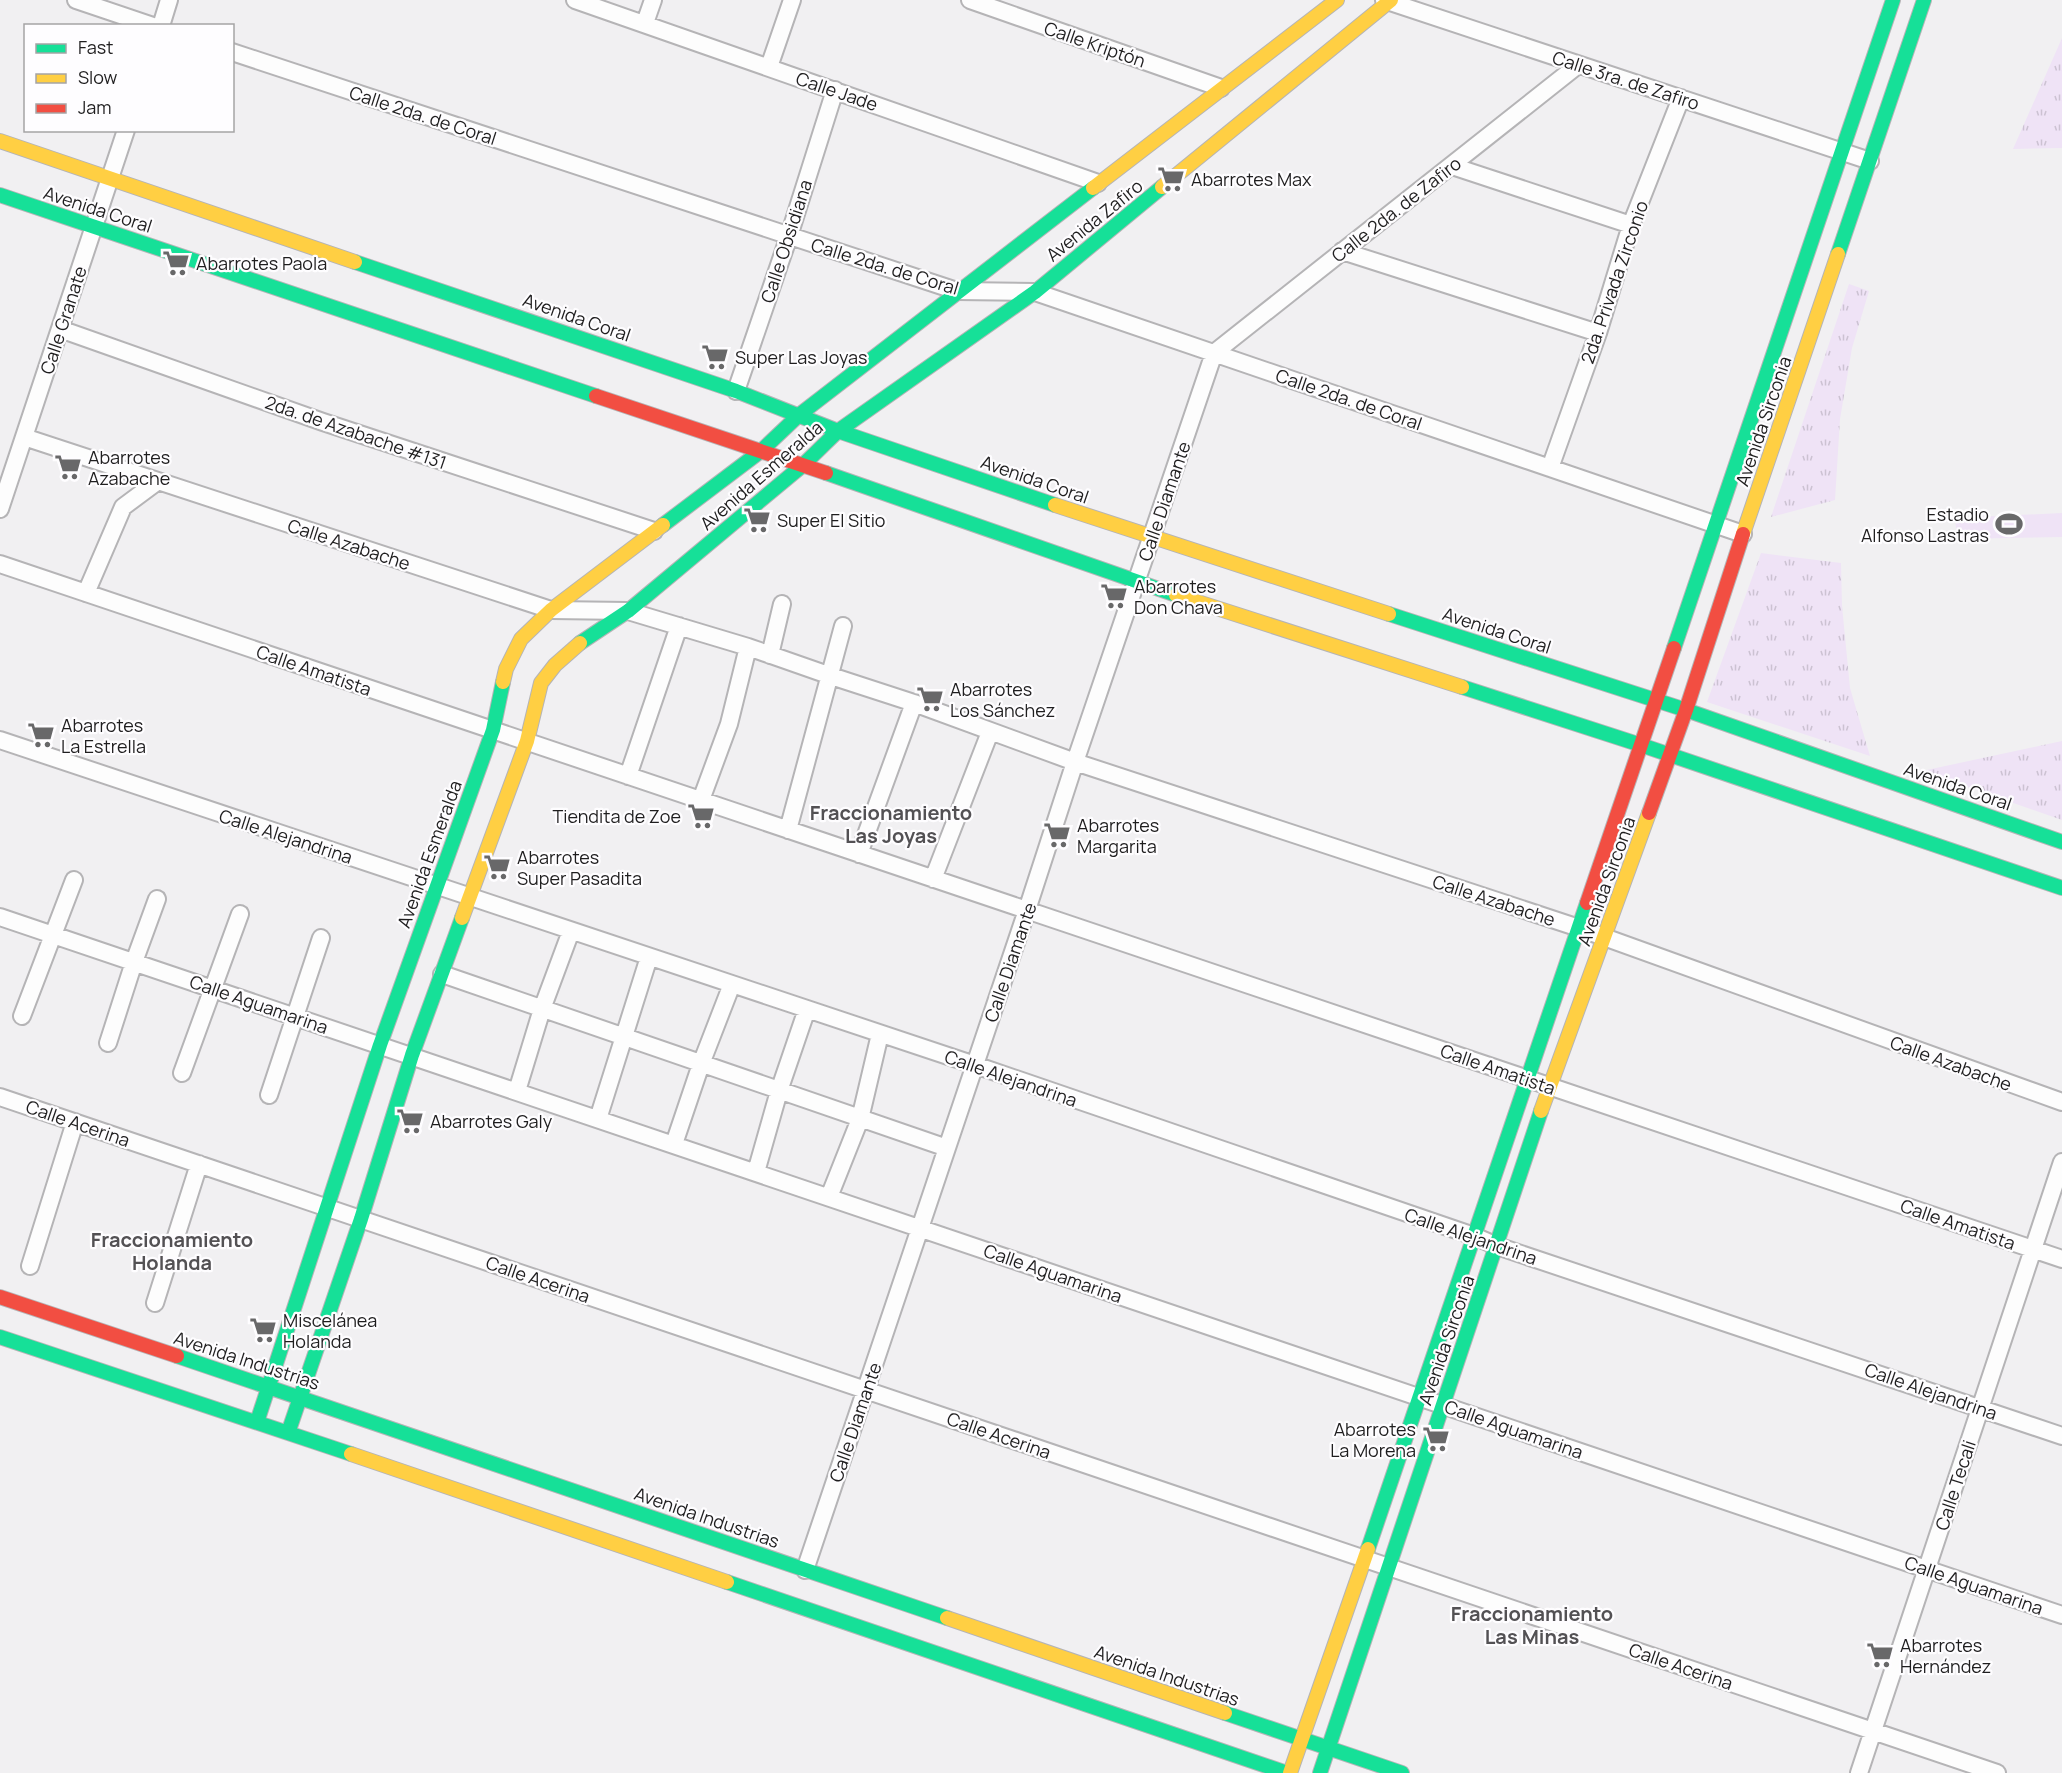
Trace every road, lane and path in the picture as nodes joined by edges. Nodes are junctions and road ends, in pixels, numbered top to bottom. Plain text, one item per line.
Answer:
1 (76, 0) edge
2 (169, 0) edge
3 (575, 0) edge
4 (653, 0) edge
5 (792, 0) edge
6 (970, 0) edge
7 (1337, 0) edge
8 (1388, 0) edge
9 (1893, 0) edge
10 (1924, 0) edge
11 (645, 23) junction
12 (147, 24) edge
13 (162, 24) edge
14 (234, 53) edge
15 (1578, 65) junction
16 (769, 67) junction
17 (1221, 88) junction
18 (835, 90) junction
19 (1680, 98) junction
20 (125, 132) edge
21 (0, 141) edge
22 (1842, 151) junction
23 (1870, 160) junction
24 (1452, 166) junction
25 (110, 177) junction
26 (1098, 183) junction
27 (0, 195) edge
28 (1631, 225) junction
29 (94, 226) junction
30 (789, 236) junction
31 (1342, 251) junction
32 (957, 291) junction
33 (1035, 292) junction
34 (60, 329) junction
35 (1598, 333) junction
36 (1214, 353) junction
37 (736, 391) junction
38 (799, 415) junction
39 (838, 431) junction
40 (24, 437) junction
41 (761, 451) junction
42 (803, 465) junction
43 (1550, 468) junction
44 (158, 481) junction
45 (0, 509) edge
46 (1715, 524) junction
47 (654, 531) junction
48 (1743, 534) junction
49 (1151, 537) junction
50 (0, 564) edge
51 (1137, 582) junction
52 (86, 593) junction
53 (782, 604) dead end
54 (551, 610) junction
55 (628, 611) junction
56 (679, 626) junction
57 (843, 626) dead end
58 (748, 647) junction
59 (770, 655) junction
60 (831, 676) junction
61 (1655, 700) junction
62 (914, 703) junction
63 (1686, 710) junction
64 (492, 730) junction
65 (990, 732) junction
66 (0, 740) edge
67 (527, 741) junction
68 (1641, 745) junction
69 (1670, 755) junction
70 (1075, 762) junction
71 (628, 776) junction
72 (701, 800) junction
73 (788, 830) junction
74 (2062, 842) edge
75 (859, 854) junction
76 (933, 879) junction
77 (74, 880) dead end
78 (436, 886) junction
79 (2062, 888) edge
80 (470, 897) junction
81 (157, 899) dead end
82 (1027, 910) junction
83 (240, 914) dead end
84 (0, 917) edge
85 (1579, 928) junction
86 (571, 931) junction
87 (54, 935) junction
88 (321, 938) dead end
89 (1604, 938) junction
90 (649, 957) junction
91 (134, 962) junction
92 (442, 974) junction
93 (732, 984) junction
94 (212, 988) junction
95 (542, 1009) junction
96 (807, 1010) junction
97 (22, 1016) dead end
98 (295, 1016) junction
99 (880, 1034) junction
100 (624, 1037) junction
101 (108, 1043) dead end
102 (380, 1045) junction
103 (412, 1056) junction
104 (701, 1064) junction
105 (975, 1065) junction
106 (182, 1073) dead end
107 (1528, 1079) junction
108 (1550, 1086) junction
109 (779, 1090) junction
110 (517, 1091) junction
111 (270, 1095) dead end
112 (0, 1097) edge
113 (2062, 1102) edge
114 (598, 1119) junction
115 (860, 1119) junction
116 (75, 1122) junction
117 (674, 1144) junction
118 (947, 1148) junction
119 (2062, 1162) edge
120 (199, 1164) junction
121 (756, 1172) junction
122 (829, 1197) junction
123 (328, 1208) junction
124 (361, 1219) junction
125 (920, 1228) junction
126 (1474, 1236) junction
127 (1497, 1246) junction
128 (2033, 1250) junction
129 (2062, 1259) edge
130 (30, 1266) dead end
131 (0, 1297) edge
132 (155, 1303) dead end
133 (0, 1336) edge
134 (269, 1386) junction
135 (866, 1390) junction
136 (302, 1397) junction
137 (1419, 1397) junction
138 (1443, 1405) junction
139 (1980, 1408) junction
140 (257, 1422) junction
141 (288, 1433) junction
142 (2062, 1436) edge
143 (1365, 1559) junction
144 (1388, 1567) junction
145 (1927, 1569) junction
146 (805, 1570) junction
147 (2062, 1615) edge
148 (1873, 1731) junction
149 (1303, 1740) junction
150 (1329, 1749) junction
151 (1288, 1773) edge
152 (1320, 1773) edge
153 (1401, 1773) edge
154 (1859, 1773) edge
155 (1997, 1773) edge

1 - 12 street
2 - 13 street
3 - 11 street, Calle Jade
4 - 11 street
5 - 16 street
6 - 17 street, Calle Kriptón
7 - 17 street, Avenida Zafiro
8 - 15 street, Calle 3ra. de Zafiro
8 - 33 street, Avenida Zafiro
9 - 22 street, Avenida Sirconia
10 - 23 street, Avenida Sirconia
11 - 16 street, Calle Jade
14 - 30 street, Calle 2da. de Coral
15 - 19 street, Calle 3ra. de Zafiro
15 - 24 street, Calle 2da. de Zafiro
16 - 18 street, Calle Jade
17 - 26 street, Avenida Zafiro
18 - 26 street, Calle Jade
18 - 30 street, Calle Obsidiana
19 - 22 street, Calle 3ra. de Zafiro
19 - 28 street, 2da. Privada Zirconio
20 - 25 street, Calle Granate
21 - 25 street, Avenida Coral
22 - 23 street, Calle 3ra. de Zafiro
22 - 46 street, Avenida Sirconia
23 - 48 street, Avenida Sirconia
24 - 28 street
24 - 31 street, Calle 2da. de Zafiro
25 - 29 street, Calle Granate
25 - 37 street, Avenida Coral
26 - 32 street, Avenida Zafiro
27 - 29 street, Avenida Coral
28 - 35 street, 2da. Privada Zirconio
29 - 34 street, Calle Granate
29 - 41 street, Avenida Coral
30 - 32 street, Calle 2da. de Coral
30 - 37 street, Calle Obsidiana
31 - 35 street
31 - 36 street, Calle 2da. de Zafiro
32 - 33 street, Calle 2da. de Coral
32 - 38 street, Avenida Zafiro
33 - 36 street, Calle 2da. de Coral
33 - 39 street, Avenida Zafiro
34 - 40 street, Calle Granate
34 - 47 street, 2da. de Azabache #131
35 - 43 street, 2da. Privada Zirconio
36 - 43 street, Calle 2da. de Coral
36 - 49 street, Calle Diamante
37 - 38 street, Avenida Coral
38 - 39 street, Avenida Coral
38 - 41 street, Avenida Esmeralda
39 - 42 street, Avenida Esmeralda
39 - 49 street, Avenida Coral
40 - 44 street, Calle Azabache
40 - 45 street, Calle Granate
41 - 42 street, Avenida Coral
41 - 47 street, Avenida Esmeralda
42 - 51 street, Avenida Coral
42 - 55 street, Avenida Esmeralda
43 - 46 street, Calle 2da. de Coral
44 - 52 street
44 - 54 street, Calle Azabache
46 - 48 street, Calle 2da. de Coral
46 - 61 street, Avenida Sirconia
47 - 54 street, Avenida Esmeralda
48 - 63 street, Avenida Sirconia
49 - 51 street, Calle Diamante
49 - 61 street, Avenida Coral
50 - 52 street, Calle Amatista
51 - 68 street, Avenida Coral
51 - 70 street, Calle Diamante
52 - 64 street, Calle Amatista
53 - 59 street
54 - 55 street, Calle Azabache
54 - 64 street, Avenida Esmeralda
55 - 56 street, Calle Azabache
55 - 67 street, Avenida Esmeralda
56 - 58 street, Calle Azabache
56 - 71 street
57 - 60 street
58 - 59 street, Calle Azabache
58 - 72 street
59 - 60 street, Calle Azabache
60 - 62 street, Calle Azabache
60 - 73 street
61 - 63 street, Avenida Coral
61 - 68 street, Avenida Sirconia
62 - 65 street, Calle Azabache
62 - 75 street
63 - 69 street, Avenida Sirconia
63 - 74 street, Avenida Coral
64 - 67 street, Calle Amatista
64 - 78 street, Avenida Esmeralda
65 - 70 street, Calle Azabache
65 - 76 street
66 - 78 street, Calle Alejandrina
67 - 71 street, Calle Amatista
67 - 80 street, Avenida Esmeralda
68 - 69 street, Avenida Coral
68 - 85 street, Avenida Sirconia
69 - 79 street, Avenida Coral
69 - 89 street, Avenida Sirconia
70 - 82 street, Calle Diamante
70 - 85 street, Calle Azabache
71 - 72 street, Calle Amatista
72 - 73 street, Calle Amatista
73 - 75 street, Calle Amatista
75 - 76 street, Calle Amatista
76 - 82 street, Calle Amatista
77 - 87 street
78 - 80 street, Calle Alejandrina
78 - 102 street, Avenida Esmeralda
80 - 86 street, Calle Alejandrina
80 - 92 street, Avenida Esmeralda
81 - 91 street
82 - 105 street, Calle Diamante
82 - 107 street, Calle Amatista
83 - 94 street
84 - 87 street, Calle Aguamarina
85 - 89 street, Calle Azabache
85 - 107 street, Avenida Sirconia
86 - 90 street, Calle Alejandrina
86 - 95 street
87 - 91 street, Calle Aguamarina
87 - 97 street
88 - 98 street
89 - 108 street, Avenida Sirconia
89 - 113 street, Calle Azabache
90 - 93 street, Calle Alejandrina
90 - 100 street
91 - 94 street, Calle Aguamarina
91 - 101 street
92 - 95 street
92 - 103 street, Avenida Esmeralda
93 - 96 street, Calle Alejandrina
93 - 104 street
94 - 98 street, Calle Aguamarina
94 - 106 street
95 - 100 street
95 - 110 street
96 - 99 street, Calle Alejandrina
96 - 109 street
98 - 102 street, Calle Aguamarina
98 - 111 street
99 - 105 street, Calle Alejandrina
99 - 115 street
100 - 104 street
100 - 114 street
102 - 103 street, Calle Aguamarina
102 - 123 street, Avenida Esmeralda
103 - 110 street, Calle Aguamarina
103 - 124 street, Avenida Esmeralda
104 - 109 street
104 - 117 street
105 - 118 street, Calle Diamante
105 - 126 street, Calle Alejandrina
107 - 108 street, Calle Amatista
107 - 126 street, Avenida Sirconia
108 - 127 street, Avenida Sirconia
108 - 128 street, Calle Amatista
109 - 115 street
109 - 121 street
110 - 114 street, Calle Aguamarina
112 - 116 street, Calle Acerina
114 - 117 street, Calle Aguamarina
115 - 118 street
115 - 122 street
116 - 120 street, Calle Acerina
116 - 130 street
117 - 121 street, Calle Aguamarina
118 - 125 street, Calle Diamante
119 - 128 street, Calle Tecali
120 - 123 street, Calle Acerina
120 - 132 street
121 - 122 street, Calle Aguamarina
122 - 125 street, Calle Aguamarina
123 - 124 street, Calle Acerina
123 - 134 street, Avenida Esmeralda
124 - 135 street, Calle Acerina
124 - 136 street, Avenida Esmeralda
125 - 135 street, Calle Diamante
125 - 137 street, Calle Aguamarina
126 - 127 street, Calle Alejandrina
126 - 137 street, Avenida Sirconia
127 - 138 street, Avenida Sirconia
127 - 139 street, Calle Alejandrina
128 - 129 street, Calle Amatista
128 - 139 street, Calle Tecali
131 - 134 street, Avenida Industrias
133 - 140 street
134 - 136 street, Avenida Industrias
134 - 140 street, Avenida Esmeralda
135 - 143 street, Calle Acerina
135 - 146 street, Calle Diamante
136 - 141 street, Avenida Esmeralda
136 - 146 street, Avenida Industrias
137 - 138 street, Calle Aguamarina
137 - 143 street, Avenida Sirconia
138 - 144 street, Avenida Sirconia
138 - 145 street, Calle Aguamarina
139 - 142 street, Calle Alejandrina
139 - 145 street, Calle Tecali
140 - 141 street
141 - 151 street
143 - 144 street, Calle Acerina
143 - 149 street, Avenida Sirconia
144 - 148 street, Calle Acerina
144 - 150 street, Avenida Sirconia
145 - 147 street, Calle Aguamarina
145 - 148 street, Calle Tecali
146 - 149 street, Avenida Industrias
148 - 154 street, Calle Tecali
148 - 155 street, Calle Acerina
149 - 150 street, Avenida Industrias
149 - 151 street, Avenida Sirconia
150 - 152 street, Avenida Sirconia
150 - 153 street, Avenida Industrias

